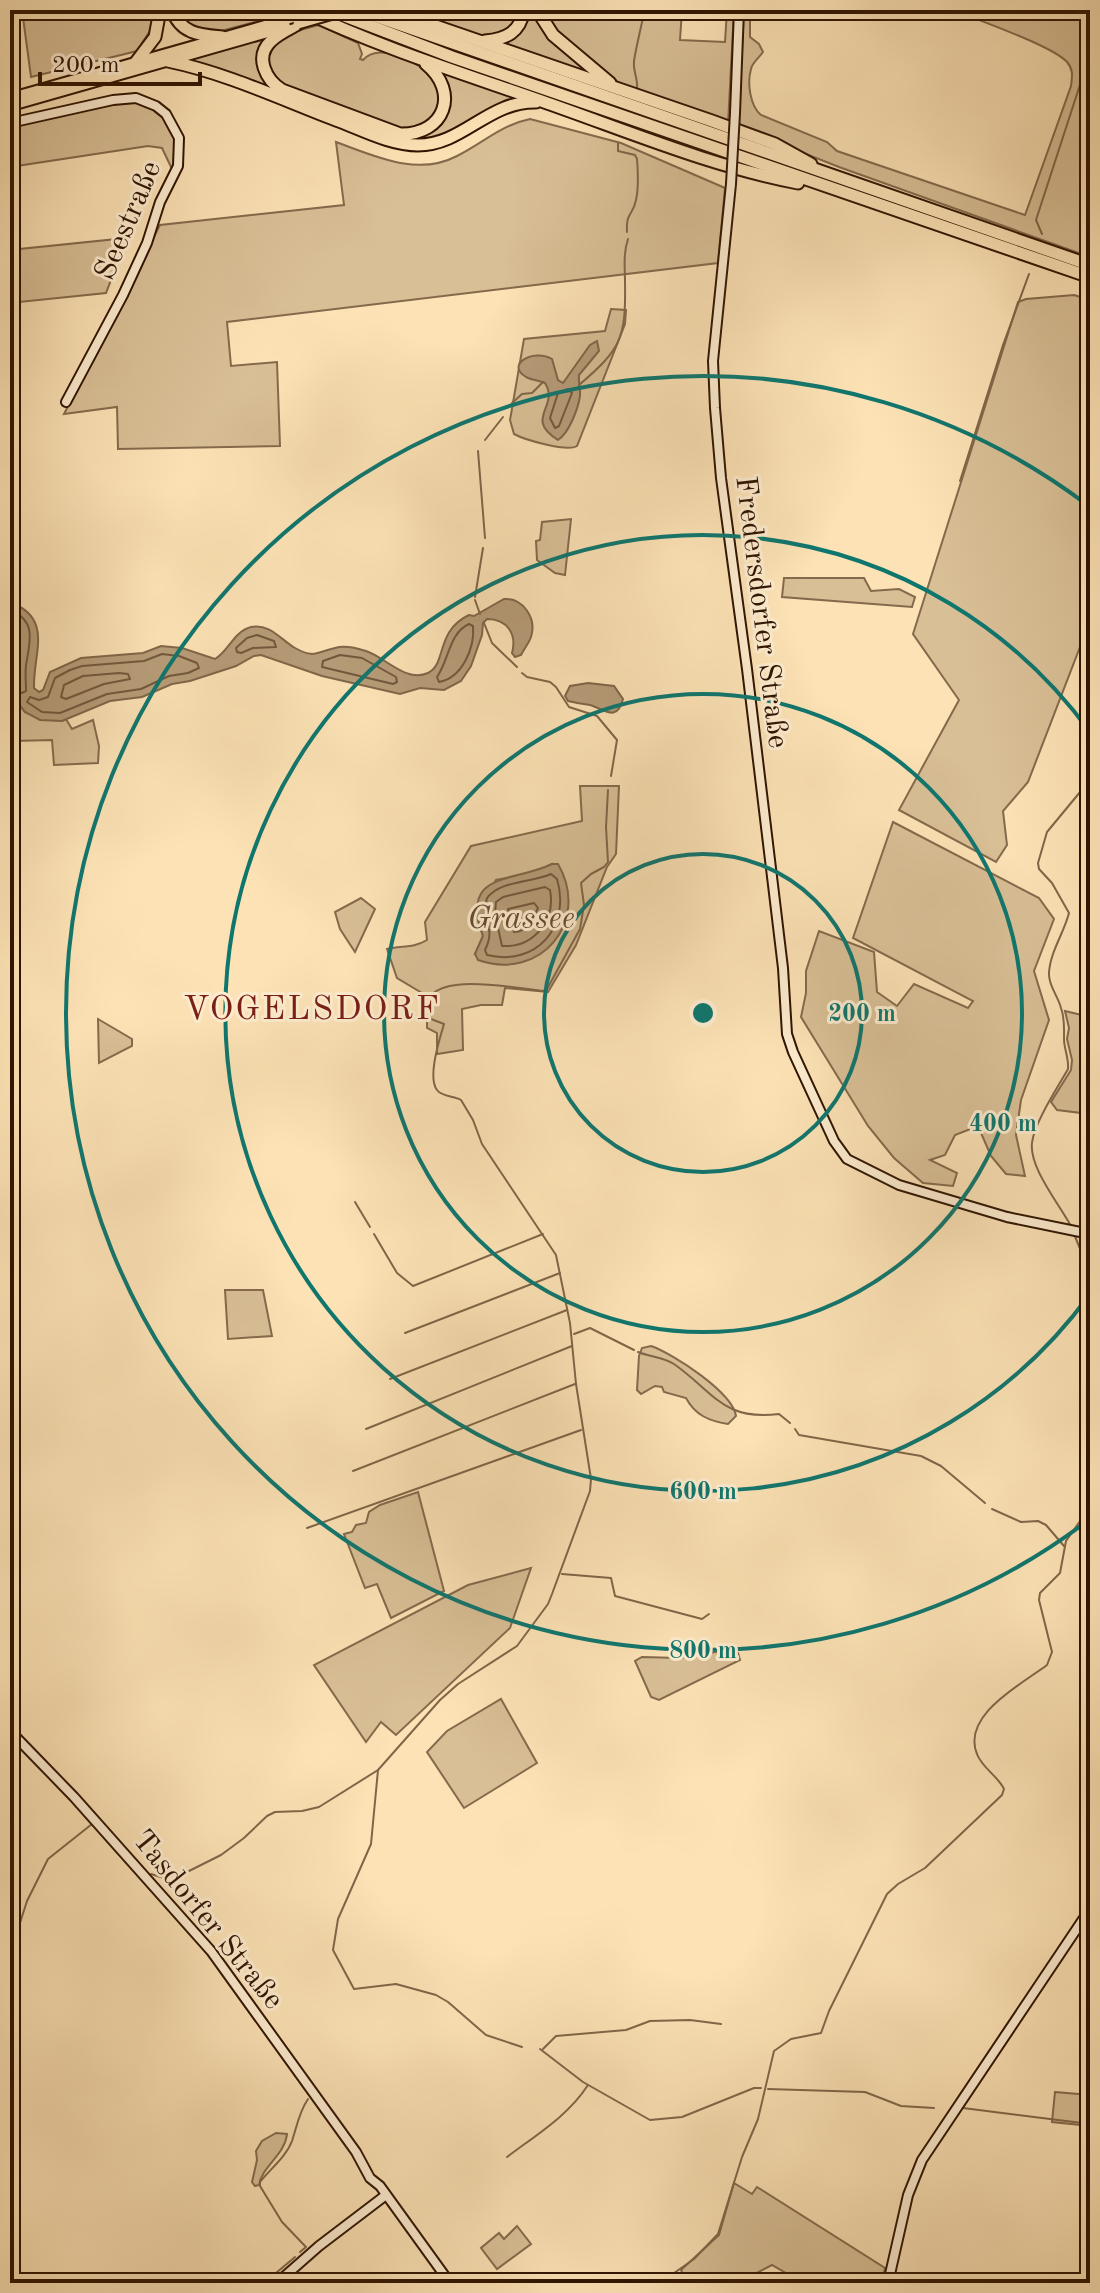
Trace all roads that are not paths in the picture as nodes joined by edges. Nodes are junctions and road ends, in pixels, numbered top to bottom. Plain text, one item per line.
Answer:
1 (160, 10) edge
2 (172, 10) edge
3 (301, 10) edge
4 (318, 10) edge
5 (329, 10) edge
6 (347, 10) edge
7 (358, 10) edge
8 (389, 10) edge
9 (524, 10) edge
10 (537, 10) edge
11 (739, 10) edge
12 (293, 21) junction
13 (222, 37) junction
14 (480, 42) junction
15 (419, 58) junction
16 (168, 61) junction
17 (136, 62) junction
18 (617, 88) junction
19 (10, 98) edge
20 (545, 102) junction
21 (10, 106) edge
22 (10, 123) edge
23 (838, 185) junction
24 (1090, 265) edge
25 (1090, 277) edge
26 (66, 402) dead end
27 (1090, 1234) edge
28 (10, 1731) edge
29 (1090, 1909) edge
30 (386, 2195) junction
31 (450, 2281) edge
32 (277, 2283) edge
33 (888, 2283) edge

1 - 17 highway
2 - 13 highway
3 - 15 highway
4 - 12 main road, bridge
5 - 23 highway
6 - 12 main road, bridge
7 - 23 highway
8 - 14 highway
9 - 14 highway
10 - 18 highway
11 - 27 street, Fredersdorfer Straße, bridge
12 - 13 main road
12 - 15 highway
12 - 16 main road
13 - 17 main road
14 - 18 highway
15 - 20 highway
16 - 20 highway
16 - 21 main road
17 - 19 main road
18 - 23 highway
20 - 23 highway
22 - 26 street, Seestraße
23 - 24 highway
23 - 25 highway
28 - 30 street, Tasdorfer Straße
29 - 33 street
30 - 31 street, Tasdorfer Straße
30 - 32 street

